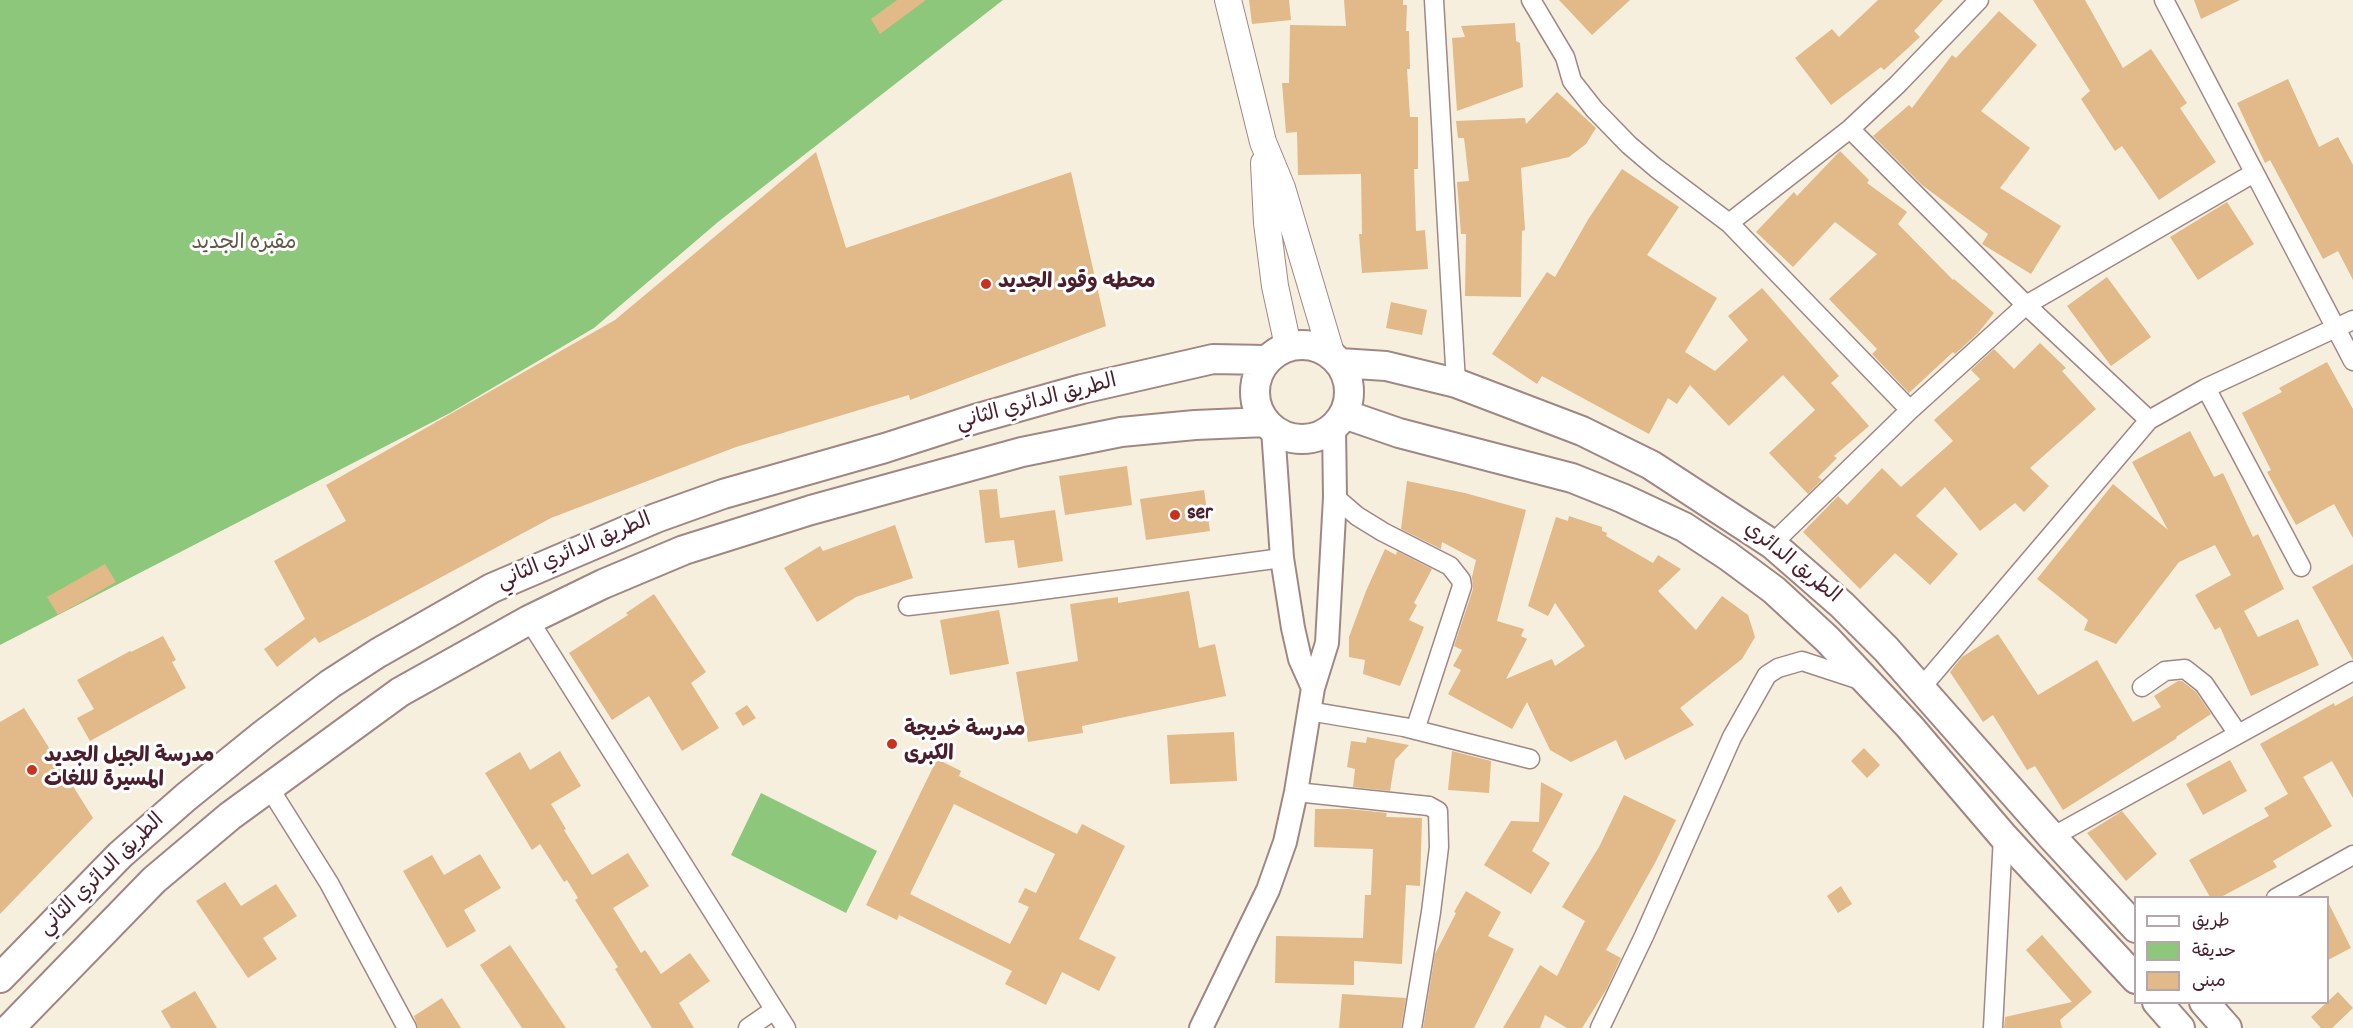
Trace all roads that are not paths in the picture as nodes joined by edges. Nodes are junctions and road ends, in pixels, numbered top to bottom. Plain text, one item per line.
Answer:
1 (1228, 0) edge
2 (1434, 0) edge
3 (1531, 0) edge
4 (1979, 0) edge
5 (2164, 0) edge
6 (1850, 129) junction
7 (1263, 142) junction
8 (2254, 172) junction
9 (1729, 223) junction
10 (2026, 305) junction
11 (2353, 320) edge
12 (2336, 329) junction
13 (1277, 353) junction
14 (1335, 358) junction
15 (2353, 360) edge
16 (1456, 382) junction
17 (2206, 388) junction
18 (1910, 410) junction
19 (1339, 420) junction
20 (2149, 420) junction
21 (1270, 425) junction
22 (1335, 497) junction
23 (1772, 544) junction
24 (1282, 558) junction
25 (2301, 567) dead end
26 (908, 606) dead end
27 (529, 620) junction
28 (2353, 671) edge
29 (1868, 682) junction
30 (2142, 687) dead end
31 (1313, 688) junction
32 (1921, 688) junction
33 (1309, 711) junction
34 (1415, 730) junction
35 (2238, 734) junction
36 (1530, 759) dead end
37 (270, 789) junction
38 (1296, 792) junction
39 (2003, 836) junction
40 (2052, 837) junction
41 (2353, 855) edge
42 (2278, 896) edge
43 (2134, 926) edge
44 (2134, 977) edge
45 (0, 978) edge
46 (2159, 1004) edge
47 (2206, 1004) edge
48 (774, 1010) junction
49 (10, 1028) edge
50 (407, 1028) edge
51 (748, 1028) edge
52 (786, 1028) edge
53 (1202, 1028) edge
54 (1412, 1028) edge
55 (1600, 1028) edge
56 (1993, 1028) edge
57 (2180, 1028) edge
58 (2228, 1028) edge

1 - 7 main road
2 - 16 street
3 - 9 street
4 - 6 street
5 - 8 street
6 - 9 street
6 - 10 street
7 - 13 main road
7 - 14 main road
8 - 10 street
8 - 12 street
9 - 18 street
10 - 18 street
10 - 20 street
11 - 12 street
12 - 15 street
12 - 17 street
13 - 14 main road
13 - 21 main road
13 - 45 main road, الطريق الدائري الثاني
14 - 16 main road, الطريق الدائري
14 - 19 main road
16 - 23 main road, الطريق الدائري
17 - 20 street
17 - 25 street
18 - 23 street
19 - 21 main road
19 - 22 street
19 - 29 main road, الطريق الدائري
20 - 32 street
21 - 24 street
21 - 27 main road, الطريق الدائري الثاني
22 - 31 street
22 - 34 street
23 - 32 main road, الطريق الدائري
24 - 26 street
24 - 31 street
27 - 37 main road, الطريق الدائري الثاني
27 - 48 street
28 - 35 street
29 - 39 main road, الطريق الدائري
29 - 55 street
30 - 35 street
31 - 33 street
32 - 40 main road, الطريق الدائري
33 - 34 street
33 - 38 street
34 - 36 street
35 - 40 street
37 - 49 main road, الطريق الدائري الثاني
37 - 50 street
38 - 53 street
38 - 54 street
39 - 44 main road, الطريق الدائري
39 - 56 street
40 - 43 main road, الطريق الدائري
41 - 42 street
46 - 57 main road
47 - 58 main road
48 - 51 street
48 - 52 street

